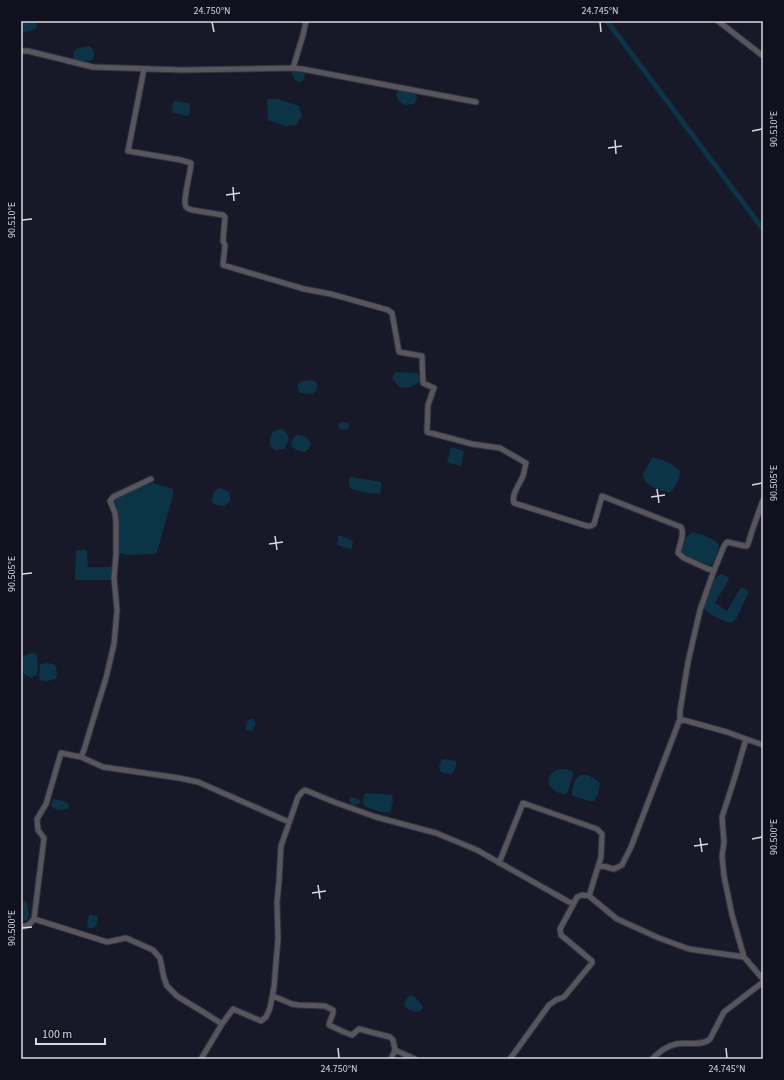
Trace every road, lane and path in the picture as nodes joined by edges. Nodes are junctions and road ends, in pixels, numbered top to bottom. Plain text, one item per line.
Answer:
1 (306, 21) edge
2 (718, 21) edge
3 (21, 51) edge
4 (763, 56) edge
5 (293, 68) junction
6 (144, 69) junction
7 (476, 102) dead end
8 (151, 479) dead end
9 (763, 500) edge
10 (713, 573) junction
11 (680, 719) junction
12 (746, 739) junction
13 (763, 745) edge
14 (81, 757) junction
15 (289, 822) junction
16 (499, 863) junction
17 (599, 865) junction
18 (589, 896) junction
19 (574, 903) junction
20 (34, 919) junction
21 (21, 926) edge
22 (744, 957) junction
23 (763, 980) edge
24 (272, 996) junction
25 (222, 1024) junction
26 (395, 1050) junction
27 (201, 1059) edge
28 (392, 1059) edge
29 (414, 1059) edge
30 (510, 1059) edge
31 (652, 1059) edge

1 - 5 street
2 - 4 street
3 - 6 street
5 - 6 street
5 - 7 street
6 - 10 street
8 - 14 street
9 - 10 street
10 - 11 street
11 - 12 street
11 - 17 street
12 - 13 street
12 - 22 street
14 - 15 street
14 - 20 street
15 - 16 street
15 - 24 street
16 - 17 street
16 - 19 street
17 - 18 street
18 - 19 street
18 - 22 street
19 - 30 street
20 - 21 street
20 - 25 street
22 - 23 street
23 - 31 street
24 - 25 street
24 - 26 street
25 - 27 street
26 - 28 street
26 - 29 street

